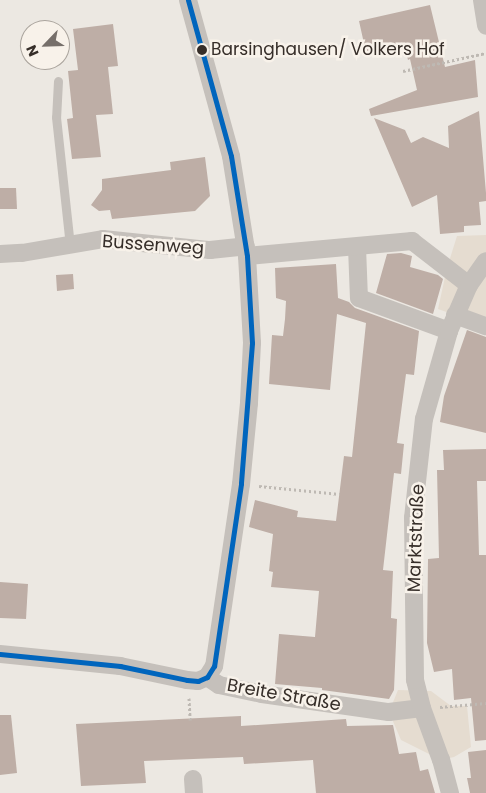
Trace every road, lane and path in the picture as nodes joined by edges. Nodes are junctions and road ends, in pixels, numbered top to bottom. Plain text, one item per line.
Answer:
1 (188, 0) edge
2 (482, 0) edge
3 (486, 26) edge
4 (486, 53) edge
5 (403, 72) dead end
6 (58, 81) dead end
7 (70, 245) junction
8 (358, 247) junction
9 (247, 251) junction
10 (0, 254) edge
11 (486, 261) edge
12 (469, 285) junction
13 (452, 323) junction
14 (486, 326) edge
15 (241, 484) junction
16 (340, 494) dead end
17 (0, 654) edge
18 (208, 677) junction
19 (486, 703) edge
20 (422, 708) junction
21 (450, 793) edge

1 - 9 street
2 - 3 street
4 - 5 path
6 - 7 lane
7 - 9 street, Bussenweg
7 - 10 street, Bussenweg
8 - 9 street, Bussenweg
8 - 12 street, Bussenweg
8 - 13 street
9 - 15 street
11 - 12 street, Marktstraße
12 - 13 street, Marktstraße
13 - 14 street
13 - 20 street, Marktstraße
15 - 16 path
15 - 18 street
17 - 18 street, Breite Straße
18 - 20 street, Breite Straße
19 - 20 path
20 - 21 street, Marktstraße

